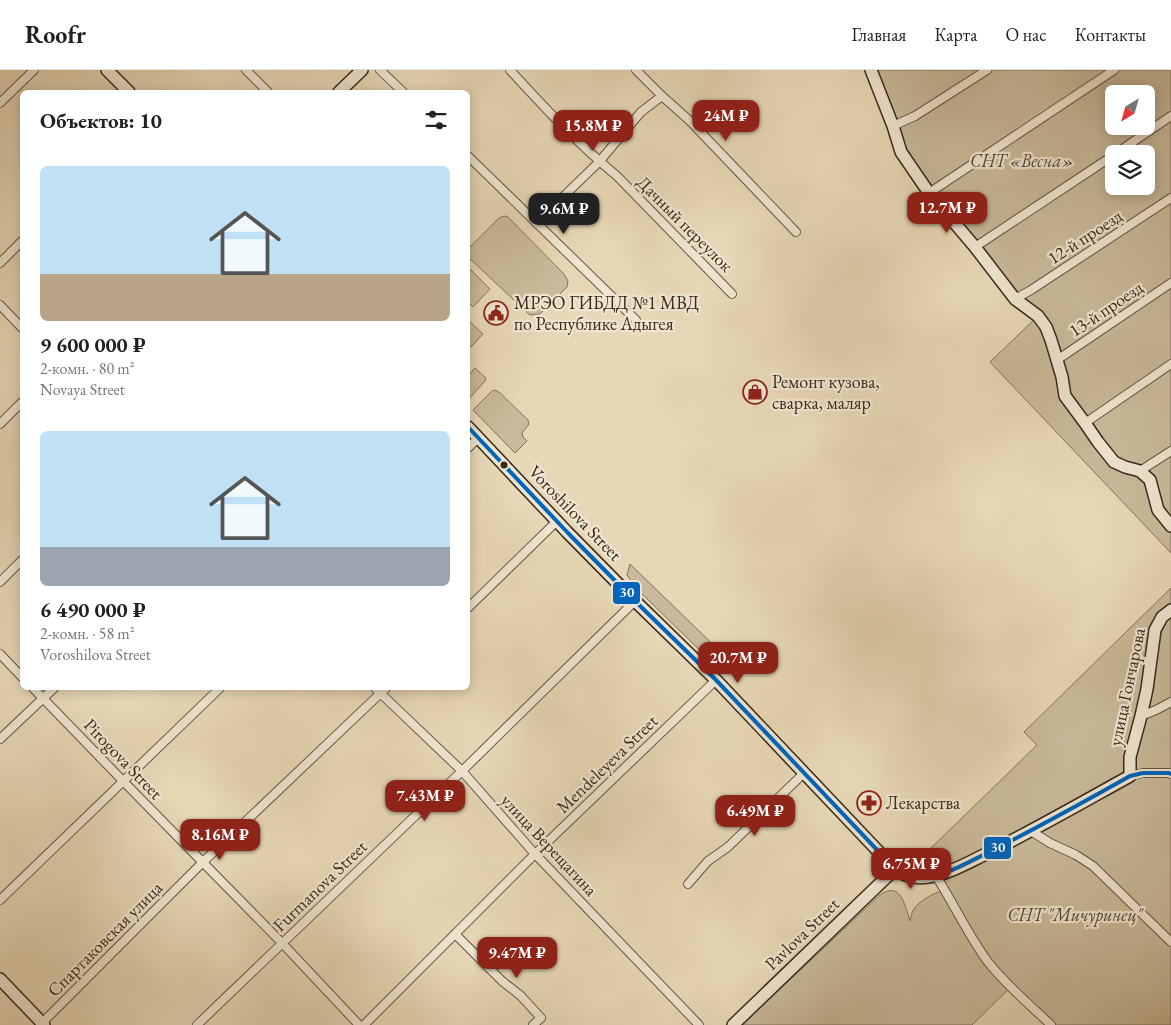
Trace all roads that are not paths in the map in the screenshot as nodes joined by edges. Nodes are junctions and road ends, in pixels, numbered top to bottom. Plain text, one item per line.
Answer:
1 (34, 70) edge
2 (107, 70) edge
3 (246, 70) edge
4 (362, 70) edge
5 (380, 70) edge
6 (510, 70) edge
7 (636, 70) edge
8 (871, 70) edge
9 (986, 70) edge
10 (1114, 70) edge
11 (127, 90) edge
12 (266, 90) edge
13 (342, 90) edge
14 (401, 90) edge
15 (662, 96) junction
16 (0, 103) edge
17 (1171, 116) edge
18 (893, 126) junction
19 (1128, 145) edge
20 (470, 158) edge
21 (1105, 160) edge
22 (599, 162) junction
23 (929, 193) junction
24 (1171, 198) edge
25 (536, 223) junction
26 (796, 232) dead end
27 (20, 243) edge
28 (975, 247) junction
29 (0, 263) edge
30 (1171, 283) edge
31 (732, 294) dead end
32 (1014, 299) junction
33 (0, 305) edge
34 (636, 320) dead end
35 (20, 326) edge
36 (1057, 360) junction
37 (1171, 364) edge
38 (20, 404) edge
39 (1085, 423) junction
40 (0, 424) edge
41 (470, 429) edge
42 (478, 438) junction
43 (470, 446) edge
44 (1171, 451) edge
45 (1140, 471) junction
46 (558, 521) junction
47 (1171, 526) edge
48 (20, 562) edge
49 (0, 582) edge
50 (635, 601) junction
51 (470, 606) edge
52 (1171, 610) edge
53 (0, 654) edge
54 (20, 675) edge
55 (716, 680) junction
56 (35, 690) edge
57 (52, 690) edge
58 (218, 690) edge
59 (379, 690) edge
60 (381, 690) edge
61 (43, 698) junction
62 (1171, 702) edge
63 (1141, 716) junction
64 (0, 739) edge
65 (462, 771) junction
66 (805, 772) junction
67 (1170, 772) edge
68 (1130, 776) junction
69 (123, 781) junction
70 (1031, 831) junction
71 (535, 854) junction
72 (203, 862) junction
73 (895, 869) junction
74 (936, 876) junction
75 (688, 884) dead end
76 (0, 900) edge
77 (455, 934) junction
78 (1171, 942) edge
79 (282, 943) junction
80 (0, 979) edge
81 (42, 1024) edge
82 (197, 1025) edge
83 (359, 1025) edge
84 (364, 1025) edge
85 (533, 1025) edge
86 (699, 1025) edge
87 (733, 1025) edge
88 (1050, 1025) edge

1 - 16 street
2 - 11 street
3 - 12 street
4 - 13 street
5 - 14 street
6 - 22 street, Дачный переулок
7 - 15 street
8 - 18 street
9 - 18 street
10 - 23 street
15 - 22 street
15 - 26 street
17 - 19 street
18 - 23 street
20 - 25 street
21 - 28 street
22 - 25 street
22 - 31 street, Дачный переулок
23 - 28 street
24 - 32 street, 12-й проезд
25 - 34 street
27 - 29 street
28 - 32 street
30 - 36 street, 13-й проезд
32 - 36 street
33 - 35 street
36 - 39 street
37 - 39 street
38 - 40 street
39 - 45 street
41 - 42 street, Voroshilova Street
42 - 43 street
42 - 46 street, Voroshilova Street
44 - 45 street
45 - 47 street
46 - 50 street, Voroshilova Street
46 - 51 street
48 - 49 street
50 - 55 street, Voroshilova Street
50 - 65 street, Furmanova Street
52 - 63 street, улица Гончарова
53 - 54 street
55 - 66 street, Voroshilova Street
55 - 71 street, Mendeleyeva Street
56 - 61 street, Pirogova Street
57 - 61 street
58 - 69 street
59 - 72 street, Спартаковская улица
60 - 65 street, улица Верещагина
61 - 64 street
61 - 69 street, Pirogova Street
62 - 63 street
63 - 68 street, улица Гончарова
65 - 71 street, улица Верещагина
65 - 79 street, Furmanova Street
66 - 73 street, Voroshilova Street
66 - 75 street
67 - 68 street
68 - 70 street
69 - 72 street, Pirogova Street
69 - 76 street
70 - 74 street
70 - 78 street
71 - 77 street, Mendeleyeva Street
71 - 86 street, улица Верещагина
72 - 79 street, Pirogova Street
72 - 81 street, Спартаковская улица
73 - 74 street
73 - 87 street, Pavlova Street
74 - 88 street
77 - 84 street, Mendeleyeva Street
77 - 85 street
79 - 82 street, Furmanova Street
79 - 83 street, Pirogova Street
80 - 81 street

